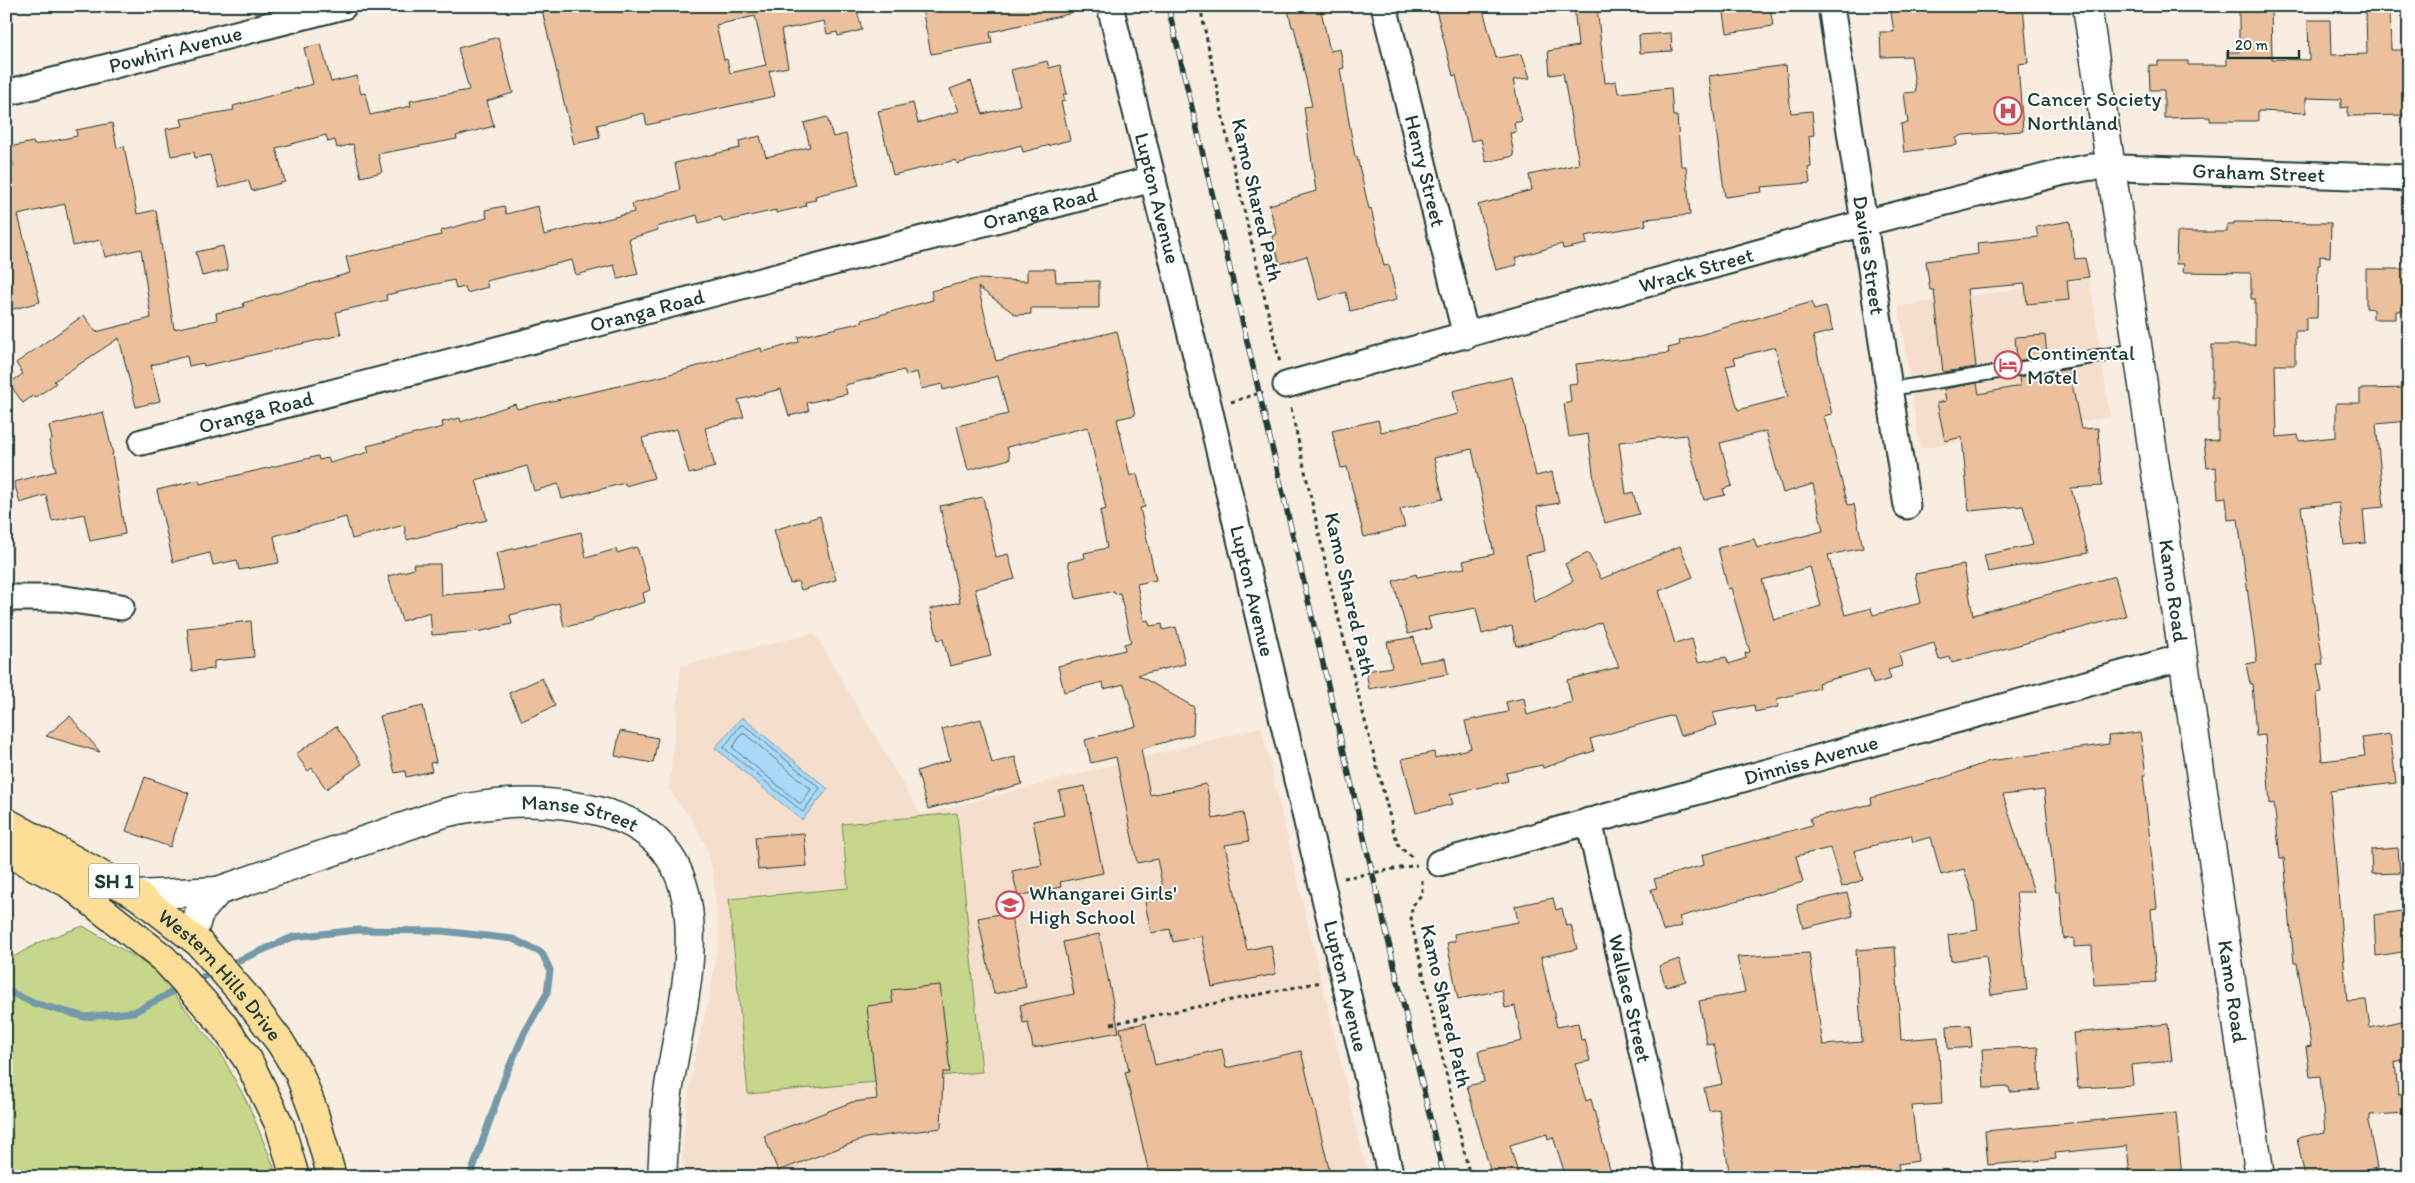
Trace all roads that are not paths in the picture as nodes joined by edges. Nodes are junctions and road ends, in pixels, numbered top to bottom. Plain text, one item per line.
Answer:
1 (344, 6) edge
2 (1110, 6) edge
3 (1384, 6) edge
4 (1830, 6) edge
5 (2086, 6) edge
6 (6, 93) edge
7 (2110, 169) junction
8 (2409, 178) edge
9 (1153, 179) junction
10 (1864, 223) junction
11 (1466, 336) junction
12 (2137, 350) junction
13 (1286, 385) road end
14 (1890, 389) junction
15 (142, 442) dead end
16 (1907, 506) dead end
17 (6, 598) edge
18 (121, 607) dead end
19 (2182, 657) junction
20 (1588, 821) junction
21 (6, 822) edge
22 (6, 852) edge
23 (1425, 868) road end
24 (218, 891) junction
25 (137, 895) junction
26 (192, 936) junction
27 (295, 1177) edge
28 (332, 1177) edge
29 (662, 1177) edge
30 (1391, 1177) edge
31 (1671, 1177) edge
32 (2260, 1177) edge

1 - 6 street, Powhiri Avenue
2 - 9 street, Lupton Avenue
3 - 11 street, Henry Street
4 - 10 street, Davies Street
5 - 7 main road, Kamo Road
7 - 8 street, Graham Street
7 - 10 street, Wrack Street
7 - 12 main road, Kamo Road
9 - 15 street, Oranga Road
9 - 30 street, Lupton Avenue
10 - 11 street, Wrack Street
10 - 14 street, Davies Street
11 - 13 street, Wrack Street
12 - 14 lane
12 - 19 main road, Kamo Road
14 - 16 street, Davies Street
17 - 18 street
19 - 20 street, Dinniss Avenue
19 - 32 main road, Kamo Road
20 - 23 street, Dinniss Avenue
20 - 31 street, Wallace Street
21 - 25 highway, Western Hills Drive / SH 1
22 - 27 highway, Western Hills Drive / SH 1
24 - 25 main road
24 - 26 main road, Manse Street
24 - 29 main road, Manse Street
25 - 26 highway, Western Hills Drive / SH 1
26 - 28 highway, Western Hills Drive / SH 1

